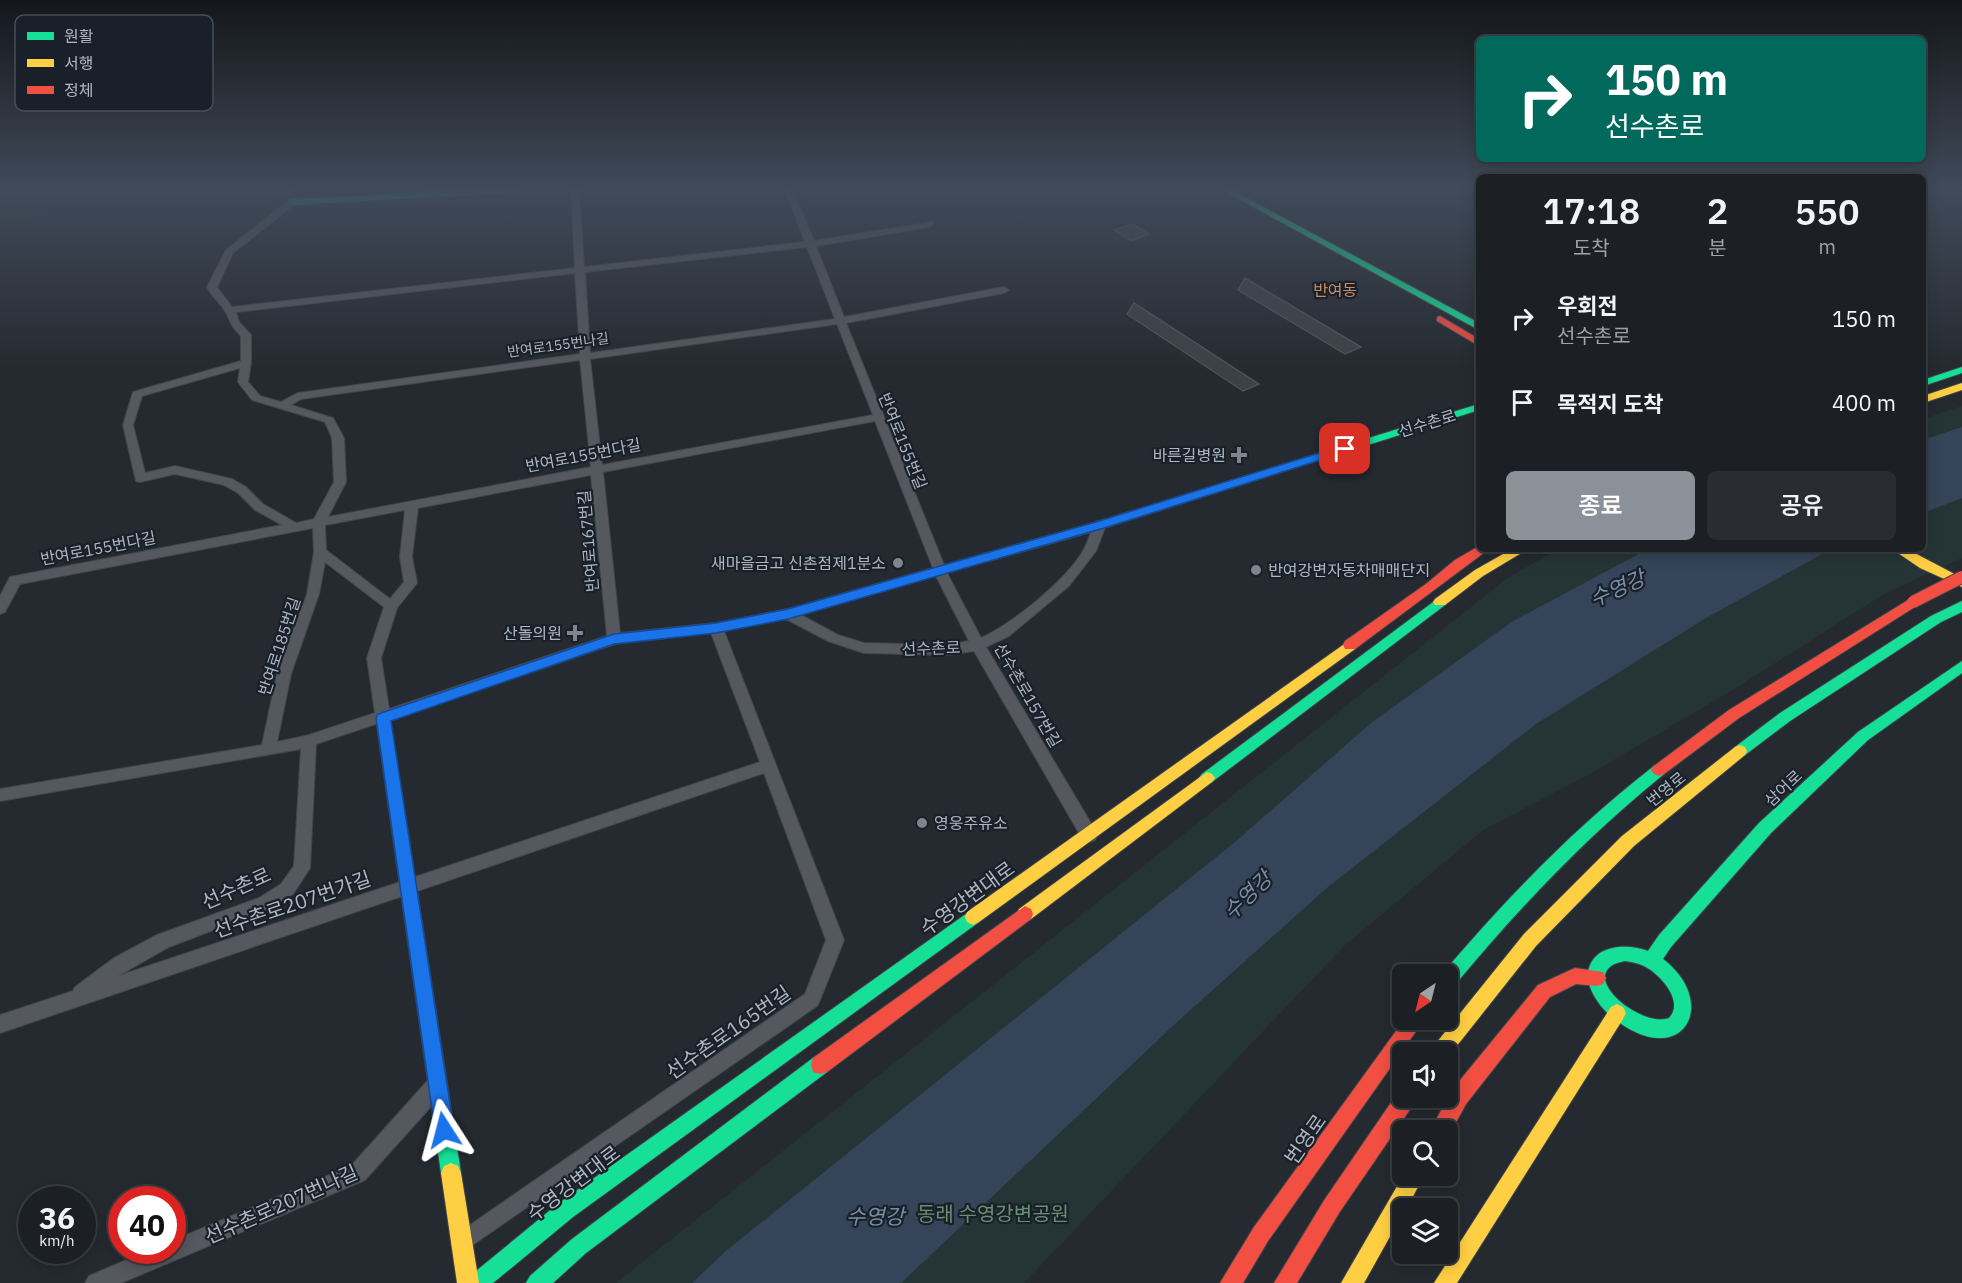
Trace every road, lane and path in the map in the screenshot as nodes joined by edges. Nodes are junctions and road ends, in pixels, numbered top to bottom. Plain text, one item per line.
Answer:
1 (230, 250) edge
2 (579, 250) edge
3 (756, 250) edge
4 (812, 250) edge
5 (1329, 250) edge
6 (1340, 250) edge
7 (1358, 250) edge
8 (580, 269) junction
9 (1004, 290) dead end
10 (230, 310) junction
11 (1476, 310) edge
12 (840, 321) junction
13 (1476, 325) edge
14 (1476, 341) edge
15 (585, 356) junction
16 (246, 363) junction
17 (1962, 370) edge
18 (1926, 382) edge
19 (1962, 386) edge
20 (1926, 399) edge
21 (282, 405) junction
22 (1476, 408) edge
23 (877, 417) junction
24 (598, 469) junction
25 (412, 505) junction
26 (319, 522) junction
27 (1100, 525) junction
28 (294, 527) junction
29 (320, 552) junction
30 (1479, 552) edge
31 (1517, 552) edge
32 (1903, 552) edge
33 (940, 571) junction
34 (1962, 577) edge
35 (1962, 584) edge
36 (391, 606) junction
37 (1962, 606) edge
38 (0, 609) edge
39 (788, 614) junction
40 (716, 628) junction
41 (614, 639) junction
42 (978, 645) junction
43 (1962, 666) edge
44 (383, 718) junction
45 (309, 741) junction
46 (268, 750) junction
47 (769, 765) junction
48 (0, 795) edge
49 (1089, 835) junction
50 (408, 887) junction
51 (1652, 961) junction
52 (1458, 968) edge
53 (1597, 978) junction
54 (70, 1001) junction
55 (1617, 1013) junction
56 (0, 1024) edge
57 (1407, 1030) edge
58 (1448, 1042) edge
59 (438, 1085) junction
60 (1399, 1108) edge
61 (1446, 1120) edge
62 (1408, 1186) edge
63 (461, 1244) junction
64 (1353, 1281) edge
65 (96, 1283) edge
66 (468, 1283) edge
67 (477, 1283) edge
68 (537, 1283) edge
69 (1231, 1283) edge
70 (1285, 1283) edge
71 (1445, 1283) edge

1 - 10 street, 반여로185번길
2 - 8 street, 반여로167번길
3 - 8 street
4 - 12 street, 반여로155번길
5 - 14 main road
6 - 13 main road
7 - 11 main road
8 - 10 street
8 - 15 street, 반여로167번길
9 - 12 street
10 - 16 street, 반여로185번길
12 - 15 street, 반여로155번나길
12 - 23 street, 반여로155번길
15 - 21 street, 반여로155번나길
15 - 24 street, 반여로167번길
16 - 21 street, 반여로185번길
16 - 28 street
17 - 18 main road
19 - 20 main road
21 - 26 street, 반여로185번길
22 - 27 main road, 선수촌로
23 - 24 street, 반여로155번다길
23 - 33 street, 반여로155번길
24 - 25 street, 반여로155번다길
24 - 41 street, 반여로167번길
25 - 26 street, 반여로155번다길
25 - 36 street
26 - 28 street, 반여로155번다길
26 - 29 street, 반여로185번길
27 - 33 street, 선수촌로
27 - 42 street, 선수촌로
28 - 38 street, 반여로155번다길
29 - 36 street
29 - 46 street, 반여로185번길
30 - 49 main road, 수영강변대로
31 - 68 main road
32 - 35 main road
33 - 39 street, 선수촌로
33 - 42 street, 선수촌로157번길
34 - 52 main road, 번영로, bridge
36 - 44 street
37 - 58 main road, 번영로
39 - 40 street, 선수촌로
39 - 42 street, 선수촌로
40 - 41 street, 선수촌로
40 - 47 street, 선수촌로165번길
41 - 44 street, 선수촌로
42 - 49 street, 선수촌로157번길
43 - 51 main road, 삼어로
44 - 45 street, 선수촌로
44 - 50 main road
45 - 46 street, 선수촌로
45 - 54 street, 선수촌로
46 - 48 street, 선수촌로
47 - 50 street, 선수촌로207번가길
47 - 63 street, 선수촌로165번길
49 - 67 main road, 수영강변대로
50 - 54 street, 선수촌로207번가길
50 - 59 main road
51 - 53 main road
51 - 55 main road
53 - 55 main road
53 - 61 main road
54 - 56 street, 선수촌로207번가길
55 - 71 main road
57 - 69 main road, 번영로
59 - 63 main road
59 - 65 street, 선수촌로207번나길
60 - 70 main road
62 - 64 main road
63 - 66 main road

